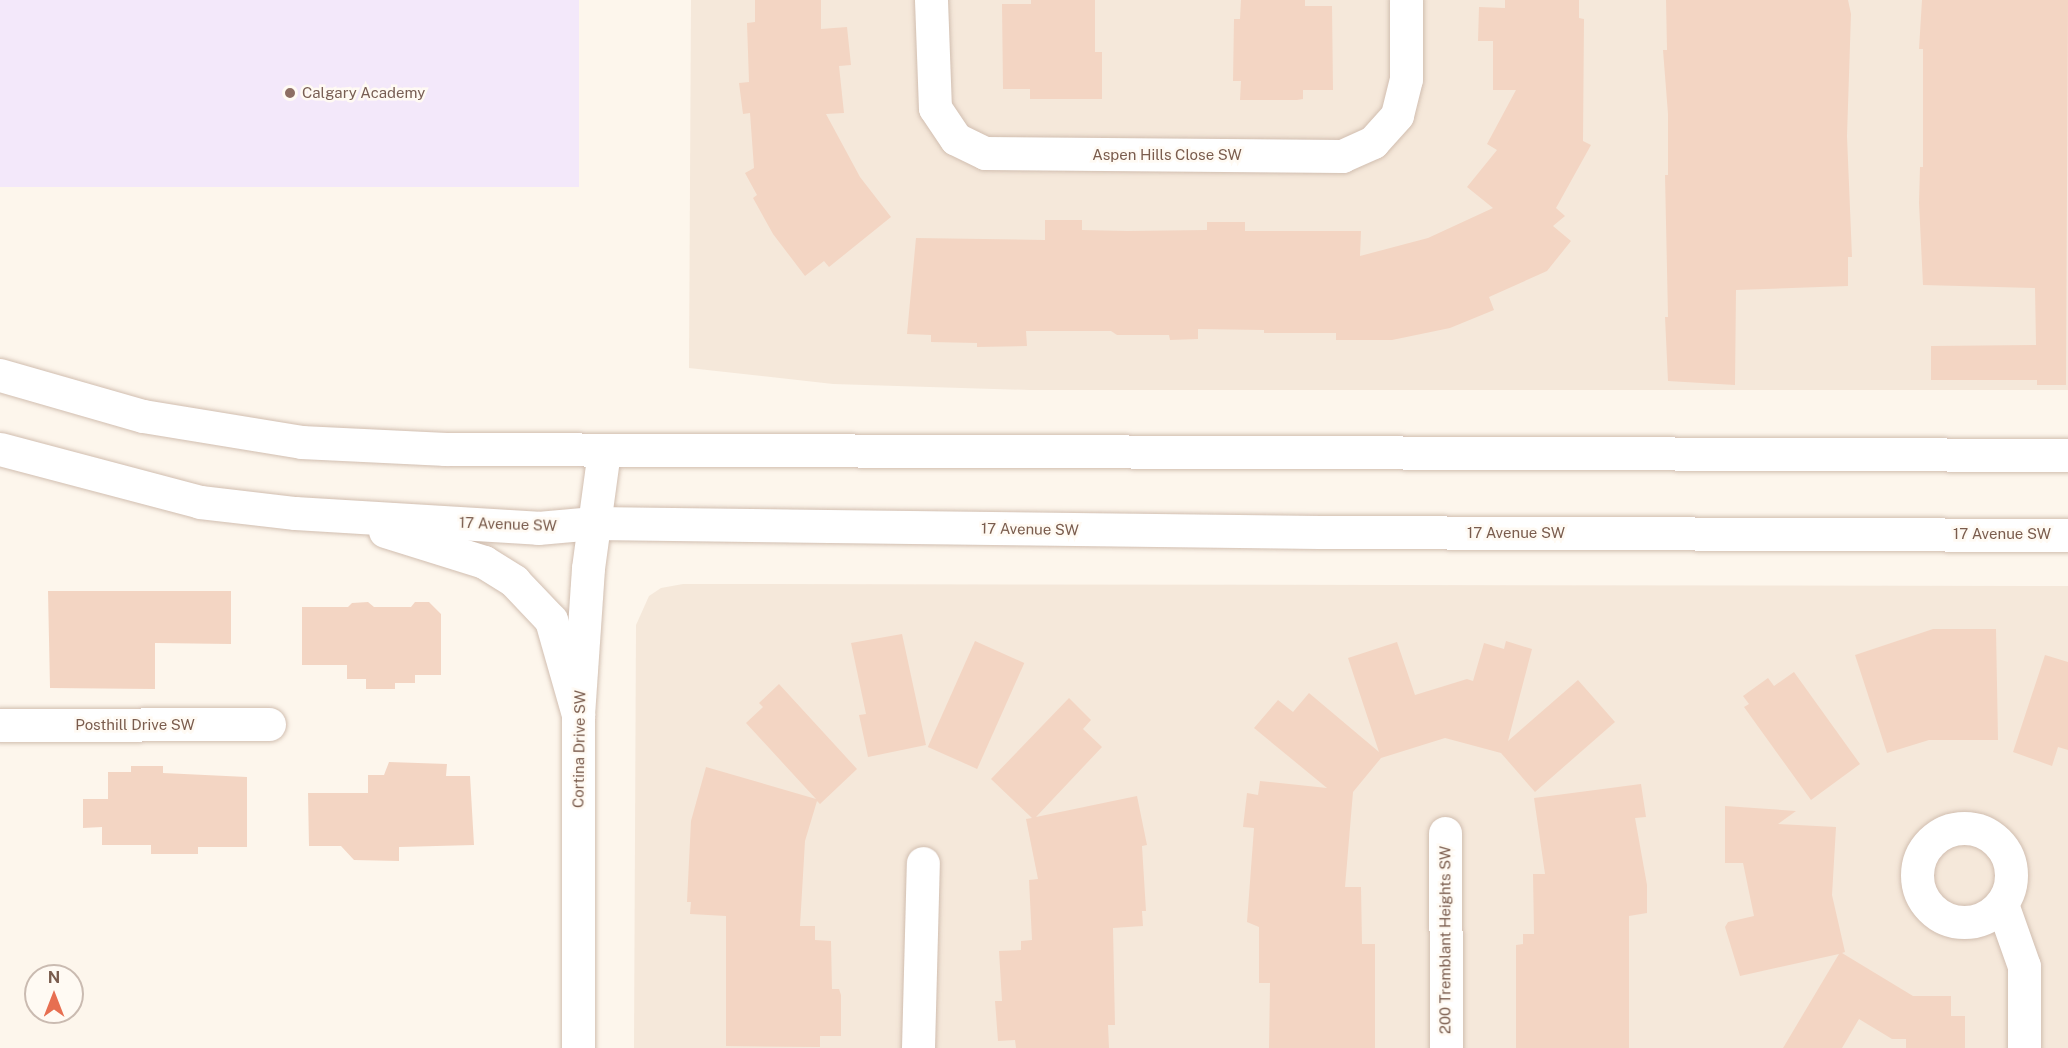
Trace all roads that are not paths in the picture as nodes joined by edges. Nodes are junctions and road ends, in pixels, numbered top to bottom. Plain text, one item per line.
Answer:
1 (931, 0) edge
2 (1406, 0) edge
3 (0, 375) edge
4 (0, 449) edge
5 (604, 451) junction
6 (2068, 455) edge
7 (295, 513) junction
8 (594, 523) junction
9 (2068, 535) edge
10 (578, 715) junction
11 (269, 724) dead end
12 (0, 725) edge
13 (1445, 833) dead end
14 (923, 863) dead end
15 (2002, 904) dead end
16 (578, 1048) edge
17 (918, 1048) edge
18 (1446, 1048) edge
19 (2024, 1048) edge

1 - 2 main road, Aspen Hills Close SW
3 - 5 main road
4 - 7 main road, 17 Avenue SW
5 - 6 main road
5 - 8 main road, Cortina Drive SW
7 - 8 main road, 17 Avenue SW
7 - 10 main road
8 - 9 main road, 17 Avenue SW
8 - 10 main road, Cortina Drive SW
10 - 16 main road, Cortina Drive SW
11 - 12 main road, Posthill Drive SW
13 - 18 main road, 200 Tremblant Heights SW
14 - 17 main road
15 - 19 main road

